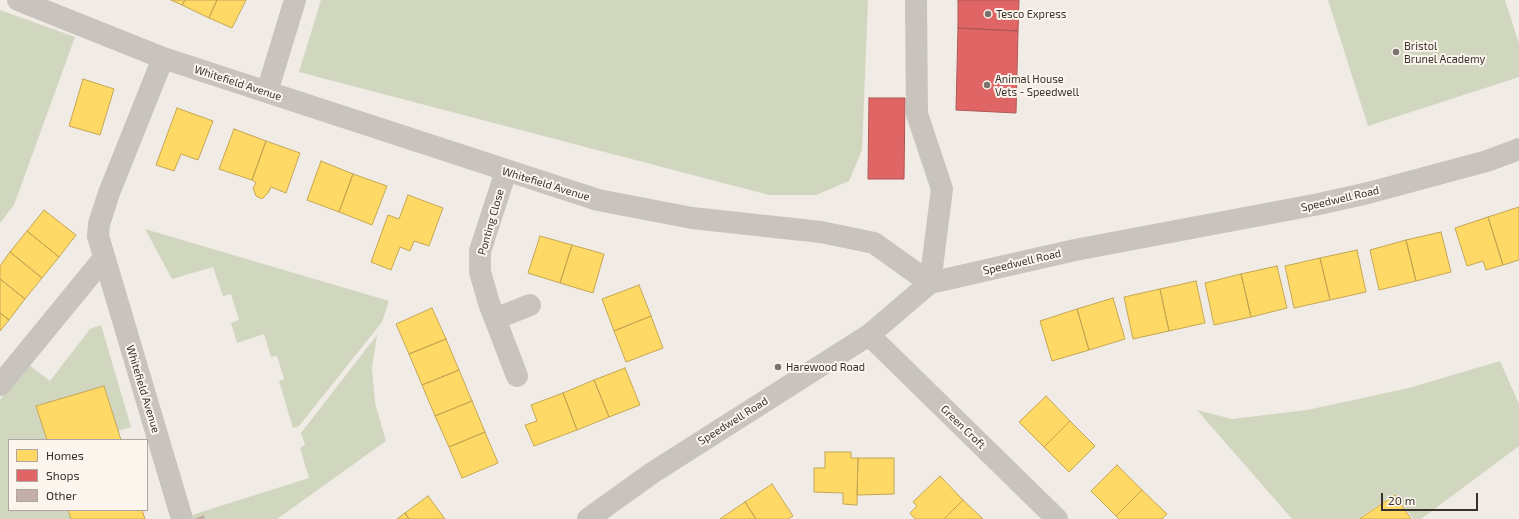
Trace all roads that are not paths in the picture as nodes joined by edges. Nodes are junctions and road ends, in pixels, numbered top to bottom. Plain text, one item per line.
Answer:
1 (18, 0) edge
2 (295, 0) edge
3 (916, 0) edge
4 (163, 58) junction
5 (267, 92) junction
6 (1519, 149) edge
7 (506, 171) junction
8 (104, 258) junction
9 (930, 283) junction
10 (530, 305) dead end
11 (495, 319) junction
12 (869, 335) junction
13 (517, 376) dead end
14 (2, 379) edge
15 (182, 519) edge
16 (588, 519) edge
17 (1057, 519) edge

1 - 4 street, Whitefield Avenue
2 - 5 street
3 - 9 street
4 - 5 street, Whitefield Avenue
4 - 8 street, Whitefield Avenue
5 - 7 street, Whitefield Avenue
6 - 9 street, Speedwell Road
7 - 9 street, Whitefield Avenue
7 - 11 street, Ponting Close
8 - 14 street
8 - 15 street, Whitefield Avenue
9 - 12 street, Speedwell Road
10 - 11 street
11 - 13 street, Ponting Close
12 - 16 street, Speedwell Road
12 - 17 street, Green Croft

